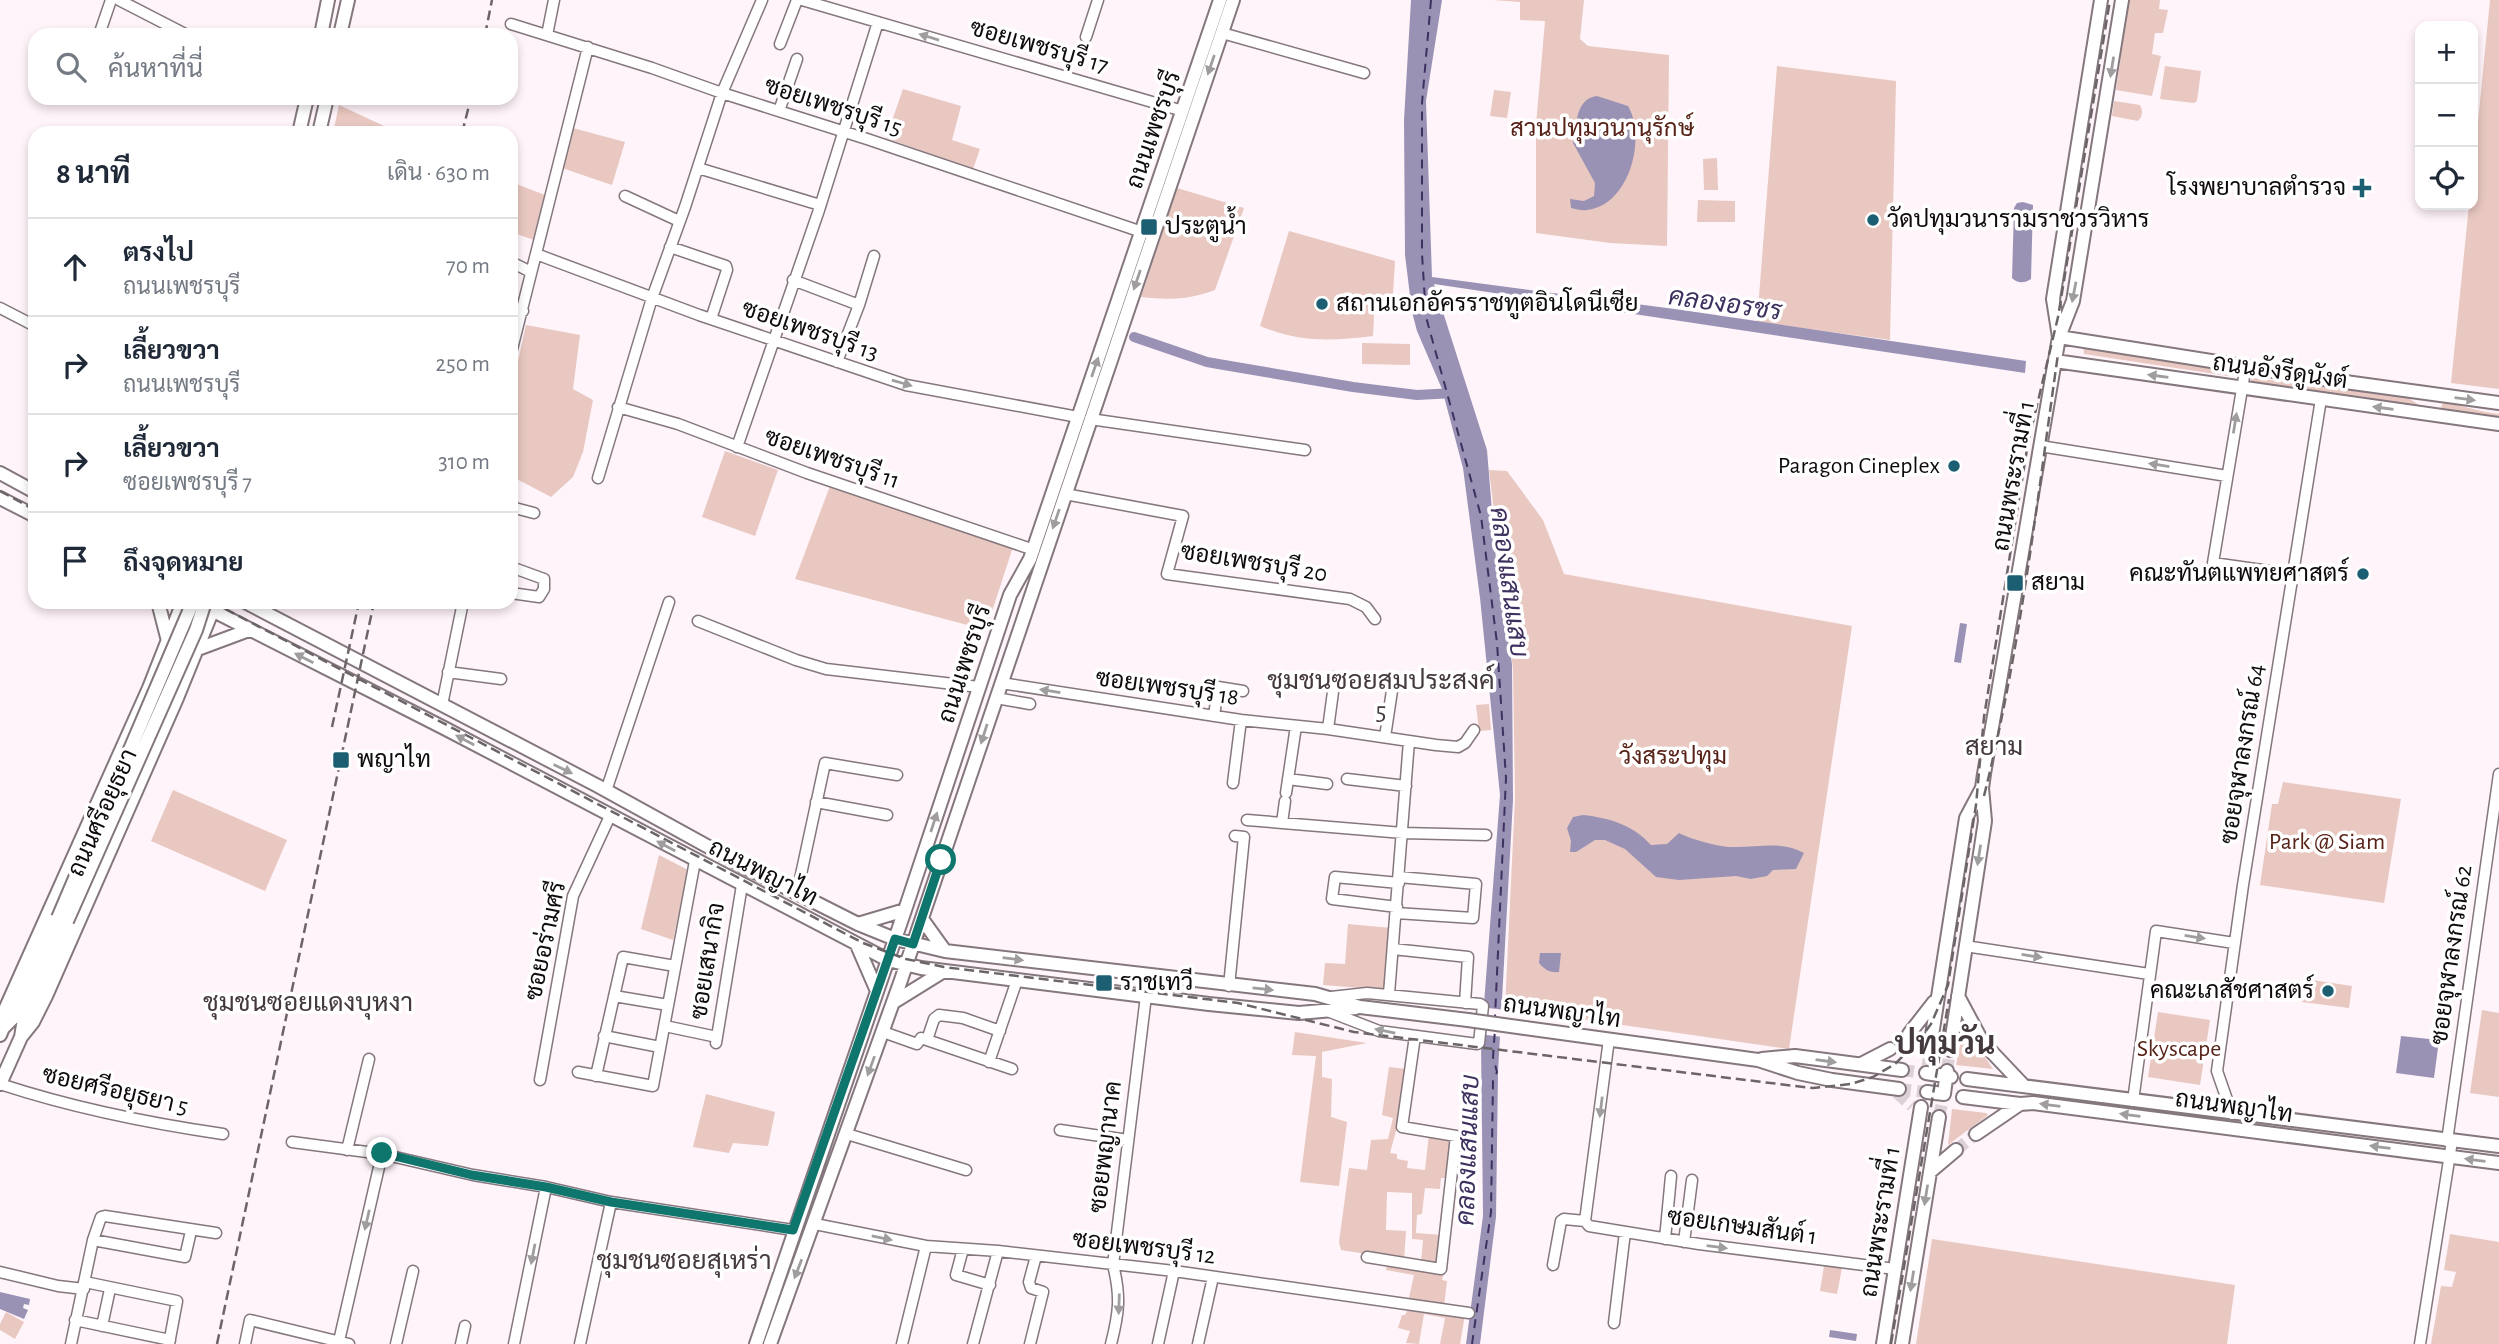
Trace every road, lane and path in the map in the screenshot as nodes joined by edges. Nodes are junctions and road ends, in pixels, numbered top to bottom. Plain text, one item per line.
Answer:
1 (111, 0) edge
2 (119, 0) edge
3 (328, 0) edge
4 (348, 0) edge
5 (554, 0) edge
6 (760, 0) edge
7 (800, 0) edge
8 (1098, 0) edge
9 (1233, 0) edge
10 (2101, 0) edge
11 (2122, 0) edge
12 (1217, 1) edge
13 (878, 22) junction
14 (511, 24) dead end
15 (101, 28) edge
16 (173, 28) edge
17 (322, 28) edge
18 (342, 28) edge
19 (1224, 34) junction
20 (547, 35) junction
21 (1086, 37) dead end
22 (780, 44) dead end
23 (588, 47) junction
24 (797, 60) dead end
25 (1364, 73) dead end
26 (722, 93) junction
27 (305, 105) edge
28 (325, 105) edge
29 (779, 111) junction
30 (1183, 111) junction
31 (300, 126) edge
32 (321, 126) edge
33 (843, 131) junction
34 (698, 169) junction
35 (625, 196) dead end
36 (820, 205) junction
37 (679, 221) junction
38 (1142, 232) junction
39 (670, 247) junction
40 (536, 254) junction
41 (874, 256) dead end
42 (518, 266) edge
43 (531, 272) junction
44 (793, 280) junction
45 (652, 298) junction
46 (859, 305) junction
47 (0, 308) edge
48 (518, 309) edge
49 (523, 311) junction
50 (712, 319) junction
51 (28, 322) edge
52 (518, 328) edge
53 (2059, 337) junction
54 (772, 340) junction
55 (2055, 361) junction
56 (837, 362) junction
57 (2246, 365) junction
58 (2241, 387) junction
59 (2430, 394) junction
60 (2321, 399) junction
61 (2499, 403) edge
62 (618, 407) junction
63 (2427, 414) junction
64 (1084, 418) junction
65 (2499, 424) edge
66 (2040, 446) junction
67 (737, 447) junction
68 (1305, 450) dead end
69 (0, 473) edge
70 (2227, 476) junction
71 (598, 478) dead end
72 (28, 488) edge
73 (1065, 494) junction
74 (0, 498) edge
75 (518, 509) edge
76 (28, 512) edge
77 (534, 513) dead end
78 (1034, 550) junction
79 (518, 570) edge
80 (1023, 572) junction
81 (2292, 574) junction
82 (1037, 575) junction
83 (518, 594) edge
84 (668, 602) dead end
85 (160, 609) edge
86 (180, 609) edge
87 (192, 609) edge
88 (209, 609) edge
89 (211, 609) edge
90 (218, 609) edge
91 (258, 609) edge
92 (267, 609) edge
93 (462, 609) edge
94 (270, 615) junction
95 (1002, 619) junction
96 (1375, 619) dead end
97 (698, 621) dead end
98 (1020, 625) junction
99 (249, 630) junction
100 (168, 641) junction
101 (198, 649) junction
102 (449, 672) junction
103 (1335, 677) dead end
104 (501, 679) dead end
105 (1001, 683) junction
106 (1393, 684) dead end
107 (979, 687) junction
108 (149, 688) junction
109 (1243, 691) dead end
110 (996, 698) junction
111 (1030, 704) dead end
112 (442, 705) junction
113 (173, 706) junction
114 (1214, 716) junction
115 (1241, 720) junction
116 (1296, 726) junction
117 (1328, 729) junction
118 (1474, 730) dead end
119 (1385, 737) junction
120 (1409, 741) junction
121 (2499, 774) edge
122 (897, 775) dead end
123 (1288, 779) junction
124 (1347, 779) dead end
125 (1233, 783) dead end
126 (1327, 784) dead end
127 (1406, 786) junction
128 (1982, 788) junction
129 (607, 791) junction
130 (817, 802) junction
131 (887, 814) dead end
132 (610, 817) junction
133 (1247, 820) dead end
134 (1282, 824) junction
135 (1403, 833) junction
136 (1486, 835) dead end
137 (1239, 839) dead end
138 (924, 854) junction
139 (941, 860) junction
140 (695, 861) junction
141 (1399, 880) junction
142 (742, 885) junction
143 (797, 893) junction
144 (905, 910) junction
145 (1396, 910) junction
146 (62, 919) junction
147 (922, 919) junction
148 (858, 924) junction
149 (895, 939) junction
150 (2234, 943) junction
151 (913, 944) junction
152 (858, 945) junction
153 (1965, 946) junction
154 (1393, 949) junction
155 (945, 951) junction
156 (888, 960) junction
157 (906, 965) junction
158 (675, 966) junction
159 (944, 971) junction
160 (2149, 974) junction
161 (1017, 980) junction
162 (1229, 986) junction
163 (877, 991) junction
164 (1389, 994) junction
165 (614, 996) junction
166 (1146, 996) junction
167 (1957, 996) junction
168 (1330, 997) junction
169 (1937, 999) junction
170 (894, 1002) junction
171 (1465, 1003) junction
172 (668, 1005) junction
173 (1360, 1007) junction
174 (1329, 1012) junction
175 (665, 1026) junction
176 (2, 1031) edge
177 (862, 1031) junction
178 (1000, 1031) junction
179 (882, 1034) junction
180 (1909, 1034) tunnel mouth
181 (604, 1036) junction
182 (1415, 1036) junction
183 (21, 1037) junction
184 (1609, 1039) junction
185 (927, 1040) junction
186 (660, 1047) junction
187 (1930, 1048) tunnel mouth
188 (1890, 1049) tunnel mouth
189 (1950, 1050) tunnel mouth
190 (369, 1059) dead end
191 (1758, 1060) junction
192 (989, 1062) junction
193 (1857, 1065) junction
194 (1012, 1069) dead end
195 (1902, 1070) tunnel mouth
196 (578, 1072) dead end
197 (596, 1076) junction
198 (1967, 1079) dead end
199 (540, 1080) dead end
200 (1987, 1082) junction
201 (0, 1084) edge
202 (2024, 1086) junction
203 (1895, 1090) tunnel mouth
204 (1944, 1094) joint
205 (1963, 1097) tunnel mouth
206 (1986, 1101) junction
207 (2133, 1101) junction
208 (2020, 1104) junction
209 (1916, 1107) dead end
210 (2232, 1114) junction
211 (1939, 1117) tunnel mouth
212 (1060, 1130) dead end
213 (223, 1134) dead end
214 (847, 1134) junction
215 (1976, 1134) tunnel mouth
216 (1128, 1140) junction
217 (2449, 1141) junction
218 (292, 1142) dead end
219 (2499, 1146) edge
220 (347, 1150) junction
221 (1956, 1150) tunnel mouth
222 (382, 1153) junction
223 (2450, 1157) junction
224 (2499, 1163) edge
225 (966, 1170) dead end
226 (1930, 1172) junction
227 (1671, 1176) dead end
228 (1692, 1180) dead end
229 (546, 1187) junction
230 (611, 1202) junction
231 (1585, 1222) junction
232 (815, 1224) junction
233 (793, 1230) junction
234 (191, 1231) junction
235 (1625, 1232) junction
236 (216, 1233) dead end
237 (1665, 1239) junction
238 (93, 1240) junction
239 (1684, 1242) junction
240 (926, 1247) junction
241 (963, 1249) junction
242 (998, 1251) junction
243 (1036, 1256) junction
244 (1367, 1257) dead end
245 (1113, 1265) junction
246 (1553, 1265) dead end
247 (1895, 1269) junction
248 (413, 1271) dead end
249 (1174, 1271) junction
250 (0, 1272) edge
251 (1213, 1277) junction
252 (990, 1285) junction
253 (85, 1286) junction
254 (110, 1289) junction
255 (1469, 1313) dead end
256 (75, 1320) junction
257 (1614, 1323) dead end
258 (102, 1326) junction
259 (465, 1326) dead end
260 (170, 1342) edge
261 (344, 1343) edge
262 (71, 1344) edge
263 (245, 1344) edge
264 (396, 1344) edge
265 (461, 1344) edge
266 (514, 1344) edge
267 (580, 1344) edge
268 (756, 1344) edge
269 (770, 1344) edge
270 (902, 1344) edge
271 (973, 1344) edge
272 (1030, 1344) edge
273 (1111, 1344) edge
274 (1158, 1344) edge
275 (1198, 1344) edge
276 (1883, 1344) edge
277 (1902, 1344) edge
278 (2420, 1344) edge

1 - 15 street
2 - 16 street
3 - 17 main road
4 - 18 main road
5 - 20 street
6 - 26 street
7 - 13 street, ซอยเพชรบุรี 17
7 - 22 street
8 - 21 street
9 - 19 main road, ถนนเพชรบุรี
10 - 53 main road, ถนนพระรามที่ 1
11 -> 53 main road, ถนนพระรามที่ 1
12 - 30 main road, ถนนเพชรบุรี
30 -> 13 street, ซอยเพชรบุรี 17
13 - 33 street
14 - 20 street, ซอยเพชรบุรี 15
19 - 25 street
19 -> 64 main road, ถนนเพชรบุรี
20 - 23 street, ซอยเพชรบุรี 15
23 - 26 street, ซอยเพชรบุรี 15
23 - 40 street
24 - 29 street
26 - 29 street, ซอยเพชรบุรี 15
26 - 34 street
27 - 31 main road
28 - 32 main road
29 - 33 street, ซอยเพชรบุรี 15
30 - 38 main road, ถนนเพชรบุรี
33 - 36 street
33 - 38 street, ซอยเพชรบุรี 15
34 - 36 street
34 - 37 street
35 - 37 street
36 - 44 street
37 - 39 street
64 -> 38 main road, ถนนเพชรบุรี
39 - 45 street
39 - 50 street
40 - 43 street
40 - 45 street, ซอยเพชรบุรี 13
41 - 46 street
42 - 43 street
43 - 49 street
44 - 46 street
44 - 54 street
45 - 50 street, ซอยเพชรบุรี 13
45 - 62 street
46 - 56 street
47 - 51 street
48 - 49 street
49 - 52 street
50 - 54 street, ซอยเพชรบุรี 13
53 - 55 main road, ถนนพระรามที่ 1
53 - 57 main road, ถนนอังรีดูนังต์
54 - 56 street, ซอยเพชรบุรี 13
54 - 67 street
58 -> 55 main road, ถนนอังรีดูนังต์
55 - 66 main road, ถนนพระรามที่ 1
56 -> 64 street, ซอยเพชรบุรี 13
57 - 58 street
57 - 59 main road, ถนนอังรีดูนังต์
58 - 60 main road, ถนนอังรีดูนังต์
70 -> 58 street
59 -> 61 main road, ถนนอังรีดูนังต์
59 - 63 street
63 -> 60 main road, ถนนอังรีดูนังต์
60 - 81 street, ซอยจุฬาลงกรณ์ 64
62 - 67 street, ซอยเพชรบุรี 11
62 - 71 street
63 - 65 main road, ถนนอังรีดูนังต์
64 - 68 street, ซอยเพชรบุรี 13
64 - 73 main road, ถนนเพชรบุรี
64 - 78 main road, ถนนเพชรบุรี
70 -> 66 street
66 - 128 main road, ถนนพระรามที่ 1
67 - 78 street, ซอยเพชรบุรี 11
69 - 72 main road
70 - 81 street
73 -> 82 main road, ถนนเพชรบุรี
73 - 96 street, ซอยเพชรบุรี 20
74 - 76 main road
75 - 77 street
78 - 80 main road, ถนนเพชรบุรี
79 - 83 street
80 - 82 main road
80 - 95 main road, ถนนเพชรบุรี
81 - 150 street, ซอยจุฬาลงกรณ์ 64
82 - 98 main road, ถนนเพชรบุรี
84 - 129 street
85 - 100 main road
86 - 100 main road, ถนนศรีอยุธยา
87 - 146 main road, ถนนศรีอยุธยา, bridge
88 - 146 main road, ถนนศรีอยุธยา, bridge
89 - 101 main road, ถนนศรีอยุธยา
90 - 99 main road, ถนนพญาไท
91 - 94 main road, ถนนพญาไท
92 - 94 main road
93 - 102 street
94 - 112 main road, ถนนพญาไท
95 - 98 main road
95 - 107 main road, ถนนเพชรบุรี
97 - 107 street
98 - 105 main road, ถนนเพชรบุรี
99 - 101 main road
132 -> 99 main road, ถนนพญาไท
100 - 108 main road, ถนนศรีอยุธยา
101 - 113 main road, ถนนศรีอยุธยา
102 - 104 street
102 - 112 street
103 - 117 street
105 - 110 main road, ถนนเพชรบุรี
114 -> 105 street, ซอยเพชรบุรี 18
106 - 119 street
138 -> 107 main road, ถนนเพชรบุรี
108 - 113 main road
108 - 176 main road, ถนนศรีอยุธยา
109 - 114 street
110 - 111 street
110 -> 139 main road, ถนนเพชรบุรี
112 -> 129 main road, ถนนพญาไท
113 - 183 main road, ถนนศรีอยุธยา
114 - 115 street, ซอยเพชรบุรี 18
115 - 116 street, ซอยเพชรบุรี 18
115 - 125 street
116 - 117 street, ซอยเพชรบุรี 18
116 - 123 street
117 - 119 street, ซอยเพชรบุรี 18
118 - 120 street, ซอยเพชรบุรี 18
119 - 120 street, ซอยเพชรบุรี 18
120 - 127 street
121 - 217 street, ซอยจุฬาลงกรณ์ 62
122 - 130 street
123 - 126 street
123 - 134 street
124 - 127 street
127 - 135 street
128 -> 153 main road, ถนนพระรามที่ 1
128 - 169 main road, ถนนพระรามที่ 1
129 - 143 main road, ถนนพญาไท
130 - 131 street
130 - 143 street
140 -> 132 main road, ถนนพญาไท
132 - 199 street, ซอยอร่ามศรี
133 - 134 street
134 - 135 street
135 - 136 street
135 - 141 street
137 - 162 street
138 - 139 main road
138 - 144 main road, ถนนเพชรบุรี
139 - 147 main road, ถนนเพชรบุรี
140 - 142 main road, ถนนพญาไท
140 - 158 street
141 - 145 street
141 - 145 street
141 - 145 street
142 - 152 main road, ถนนพญาไท
142 - 175 street, ซอยเสนากิจ
143 - 148 main road, ถนนพญาไท
144 - 148 main road
144 - 149 main road, ถนนเพชรบุรี
145 - 154 street
146 - 176 main road, ถนนศรีอยุธยา
146 - 183 main road, ถนนศรีอยุธยา
147 - 151 main road, ถนนเพชรบุรี
147 - 155 main road
148 - 149 main road, ถนนพญาไท
149 - 151 main road, ถนนพญาไท
149 - 156 main road, ถนนเพชรบุรี
160 -> 150 street
150 - 210 street, ซอยจุฬาลงกรณ์ 64
151 - 155 main road, ถนนพญาไท
151 - 157 main road, ถนนเพชรบุรี
152 - 156 main road, ถนนพญาไท
152 - 163 main road
153 -> 160 street
153 - 167 main road, ถนนพระรามที่ 1
154 - 164 street
154 - 171 street
155 -> 162 main road, ถนนพญาไท
156 - 157 main road, ถนนพญาไท
156 - 163 main road, ถนนเพชรบุรี
157 - 159 main road, ถนนพญาไท
157 - 170 main road, ถนนเพชรบุรี
158 - 165 street
158 - 172 street
159 - 161 main road, ถนนพญาไท
159 - 170 main road
160 - 207 street
161 - 166 main road, ถนนพญาไท
161 - 178 street
162 -> 168 main road, ถนนพญาไท
163 - 177 main road, ถนนเพชรบุรี
164 - 168 street
164 - 171 street
165 - 172 street
165 - 181 street
166 - 174 main road, ถนนพญาไท
166 - 216 street, ซอยพญานาค
167 - 189 main road, ถนนพระรามที่ 1
167 - 202 main road
168 - 173 main road, ถนนพญาไท
169 - 180 main road
169 - 187 main road, ถนนพระรามที่ 1
170 - 179 main road, ถนนเพชรบุรี
171 - 182 street
172 - 175 street
173 - 174 main road, ถนนพญาไท
173 - 184 main road, ถนนพญาไท, bridge
182 -> 174 street
175 - 186 street
177 - 179 main road
177 - 233 main road, ถนนเพชรบุรี
178 - 185 street
178 - 192 street
179 - 185 street
179 -> 214 main road, ถนนเพชรบุรี
181 - 186 street
181 - 197 street
182 - 244 street
183 - 201 main road, ถนนศรีอยุธยา
184 - 191 main road, ถนนพญาไท
184 -> 231 street
185 - 192 street
186 - 197 street
188 - 193 main road
190 - 220 street
191 -> 193 main road, ถนนพญาไท
191 - 203 main road, ถนนพญาไท
192 - 194 street
193 - 195 main road, ถนนพญาไท
196 - 197 street
198 - 200 main road, ถนนพญาไท
200 - 202 main road, ถนนพญาไท
200 - 206 main road
201 - 213 street, ซอยศรีอยุธยา 5
202 - 207 main road, ถนนพญาไท
204 - 204 main road
205 - 206 main road, ถนนพญาไท
206 - 208 main road, ถนนพญาไท
207 - 210 main road, ถนนพญาไท
208 - 215 main road
223 -> 208 main road, ถนนพญาไท
209 - 247 main road, ถนนพระรามที่ 1
210 - 217 main road, ถนนพญาไท
211 - 226 main road, ถนนพระรามที่ 1
212 - 216 street
214 - 225 street
214 - 232 main road, ถนนเพชรบุรี
216 - 245 street, ซอยพญานาค
217 - 219 main road, ถนนพญาไท
217 - 223 street, ซอยจุฬาลงกรณ์ 62
218 - 220 street
220 - 222 street
221 - 226 main road
222 - 229 street
222 -> 261 street
224 -> 223 main road, ถนนพญาไท
223 - 278 street, ซอยจุฬาลงกรณ์ 62
226 -> 277 main road, ถนนพระรามที่ 1
227 - 237 street
228 - 239 street
229 - 230 street
229 -> 266 street
230 - 233 street
230 - 267 street
231 - 235 street, ซอยเกษมสันต์ 1
231 - 246 street
232 -> 240 street, ซอยเพชรบุรี 12
232 -> 269 main road, ถนนเพชรบุรี
233 - 268 main road, ถนนเพชรบุรี
234 - 236 street
234 - 238 street
234 - 238 street
235 - 237 street, ซอยเกษมสันต์ 1
235 - 257 street
237 - 239 street, ซอยเกษมสันต์ 1
238 - 253 street
239 -> 247 street, ซอยเกษมสันต์ 1
240 - 241 street, ซอยเพชรบุรี 12
240 - 270 street
241 - 242 street, ซอยเพชรบุรี 12
241 - 252 street
242 - 243 street, ซอยเพชรบุรี 12
242 - 252 street
243 - 245 street, ซอยเพชรบุรี 12
243 - 272 street
245 - 249 street, ซอยเพชรบุรี 12
245 -> 273 street, ซอยพญานาค
247 - 276 main road, ถนนพระรามที่ 1
248 - 264 street
249 - 251 street, ซอยเพชรบุรี 12
249 - 274 street
250 - 253 street
251 - 255 street, ซอยเพชรบุรี 12
251 - 275 street
252 - 271 street
253 - 254 street
253 - 256 street
254 - 258 street
254 - 260 street
256 - 258 street
256 - 262 street
258 - 260 street
259 - 265 street
261 - 263 street

